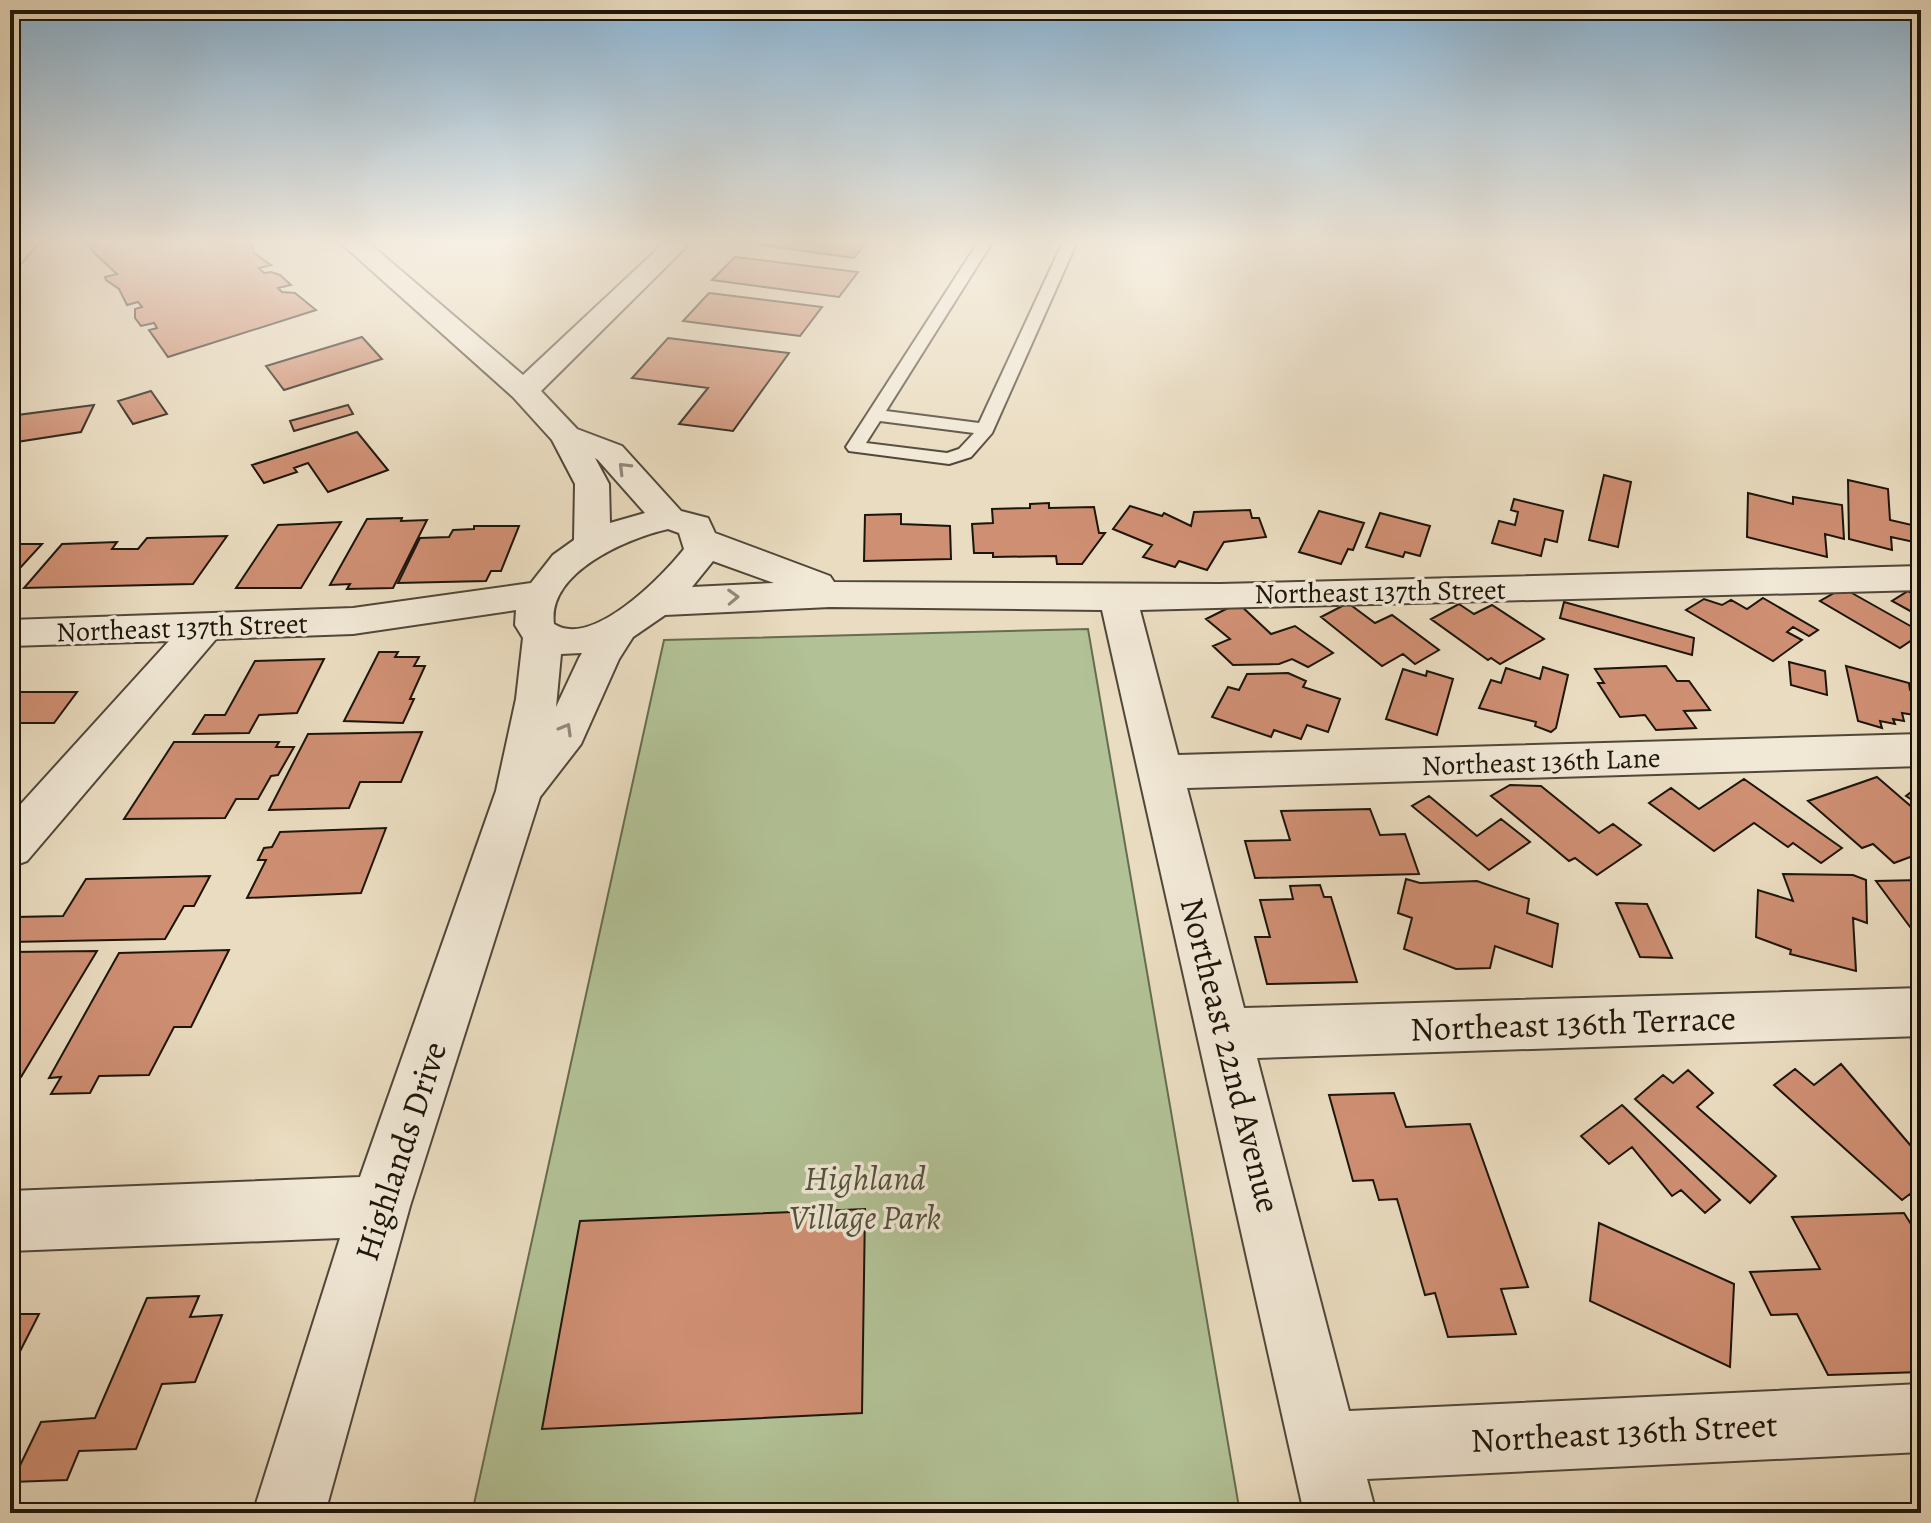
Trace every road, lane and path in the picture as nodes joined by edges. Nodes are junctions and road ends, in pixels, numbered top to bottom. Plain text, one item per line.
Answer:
1 (437, 315) edge
2 (603, 315) edge
3 (939, 315) edge
4 (1037, 315) edge
5 (524, 391) junction
6 (875, 415) junction
7 (985, 429) junction
8 (566, 436) junction
9 (669, 518) junction
10 (700, 540) junction
11 (592, 544) junction
12 (1921, 578) edge
13 (838, 593) junction
14 (1118, 598) junction
15 (656, 603) junction
16 (540, 619) junction
17 (204, 627) junction
18 (618, 629) junction
19 (10, 633) edge
20 (1921, 750) edge
21 (1161, 772) junction
22 (519, 791) junction
23 (10, 848) edge
24 (1921, 1012) edge
25 (1226, 1034) junction
26 (380, 1206) junction
27 (10, 1221) edge
28 (1921, 1418) edge
29 (1326, 1447) junction
30 (289, 1513) edge
31 (1340, 1513) edge

1 - 5 street
2 - 5 street
3 - 6 lane
4 - 7 lane
5 - 8 street
6 - 7 lane
6 - 7 lane
9 -> 8 street
8 - 11 street
9 - 10 street, Northeast 137th Street
9 - 11 street
10 - 13 street, Northeast 137th Street
10 - 15 street
11 - 16 street
12 - 14 street, Northeast 137th Street
13 - 14 street, Northeast 137th Street
15 -> 13 street, Northeast 137th Street
14 - 21 street, Northeast 22nd Avenue
15 - 18 street
16 - 17 street, Northeast 137th Street
16 - 18 street, Northeast 137th Street
16 - 22 street, Highlands Drive
17 - 19 street, Northeast 137th Street
17 - 23 street
22 -> 18 street, Highlands Drive
20 - 21 street, Northeast 136th Lane
21 - 25 street, Northeast 22nd Avenue
22 - 26 street, Highlands Drive
24 - 25 street, Northeast 136th Terrace
25 - 29 street, Northeast 22nd Avenue
26 - 27 street
26 - 30 street, Highlands Drive
28 - 29 street, Northeast 136th Street
29 - 31 street, Northeast 22nd Avenue

